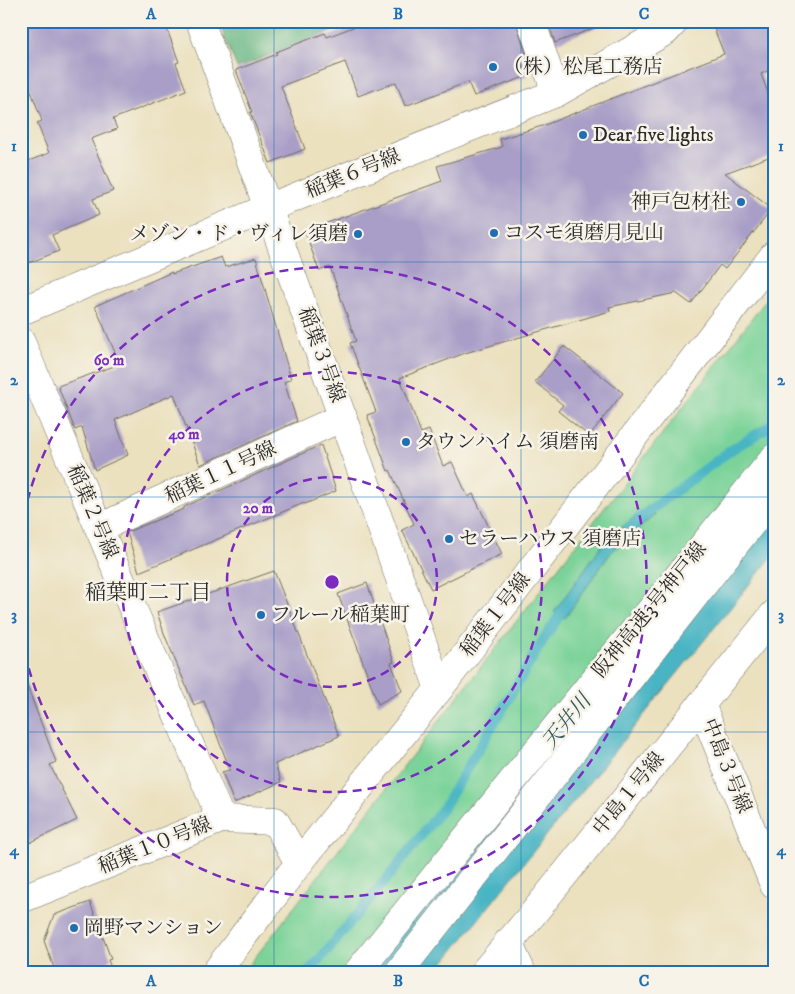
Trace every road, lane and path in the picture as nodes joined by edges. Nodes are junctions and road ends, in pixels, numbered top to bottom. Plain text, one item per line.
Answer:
1 (200, 21) edge
2 (532, 21) edge
3 (675, 21) edge
4 (556, 92) junction
5 (268, 208) junction
6 (774, 255) edge
7 (21, 311) edge
8 (21, 342) edge
9 (343, 418) junction
10 (774, 458) edge
11 (774, 495) edge
12 (100, 528) junction
13 (774, 614) edge
14 (439, 689) junction
15 (701, 704) junction
16 (222, 819) junction
17 (300, 863) junction
18 (774, 885) edge
19 (21, 899) edge
20 (508, 942) junction
21 (215, 973) edge
22 (357, 973) edge
23 (398, 973) edge
24 (483, 973) edge
25 (522, 973) edge

1 - 5 main road, 稲葉３号線
2 - 4 main road
3 - 4 main road, 稲葉６号線
4 - 5 main road, 稲葉６号線
5 - 7 main road, 稲葉６号線
5 - 9 main road, 稲葉３号線
6 - 14 main road, 稲葉１号線
8 - 12 main road, 稲葉２号線
9 - 12 main road, 稲葉１１号線
9 - 14 main road, 稲葉３号線
10 - 22 main road, 阪神高速3号神戸線
11 - 23 main road, 阪神高速3号神戸線
12 - 16 main road, 稲葉２号線
13 - 15 main road, 中島１号線
14 - 17 main road, 稲葉１号線
15 - 18 main road, 中島３号線
15 - 20 main road, 中島１号線
16 - 17 main road, 稲葉１０号線
16 - 19 main road, 稲葉１０号線
17 - 21 main road, 稲葉１号線
20 - 24 main road, 中島１号線
20 - 25 main road

